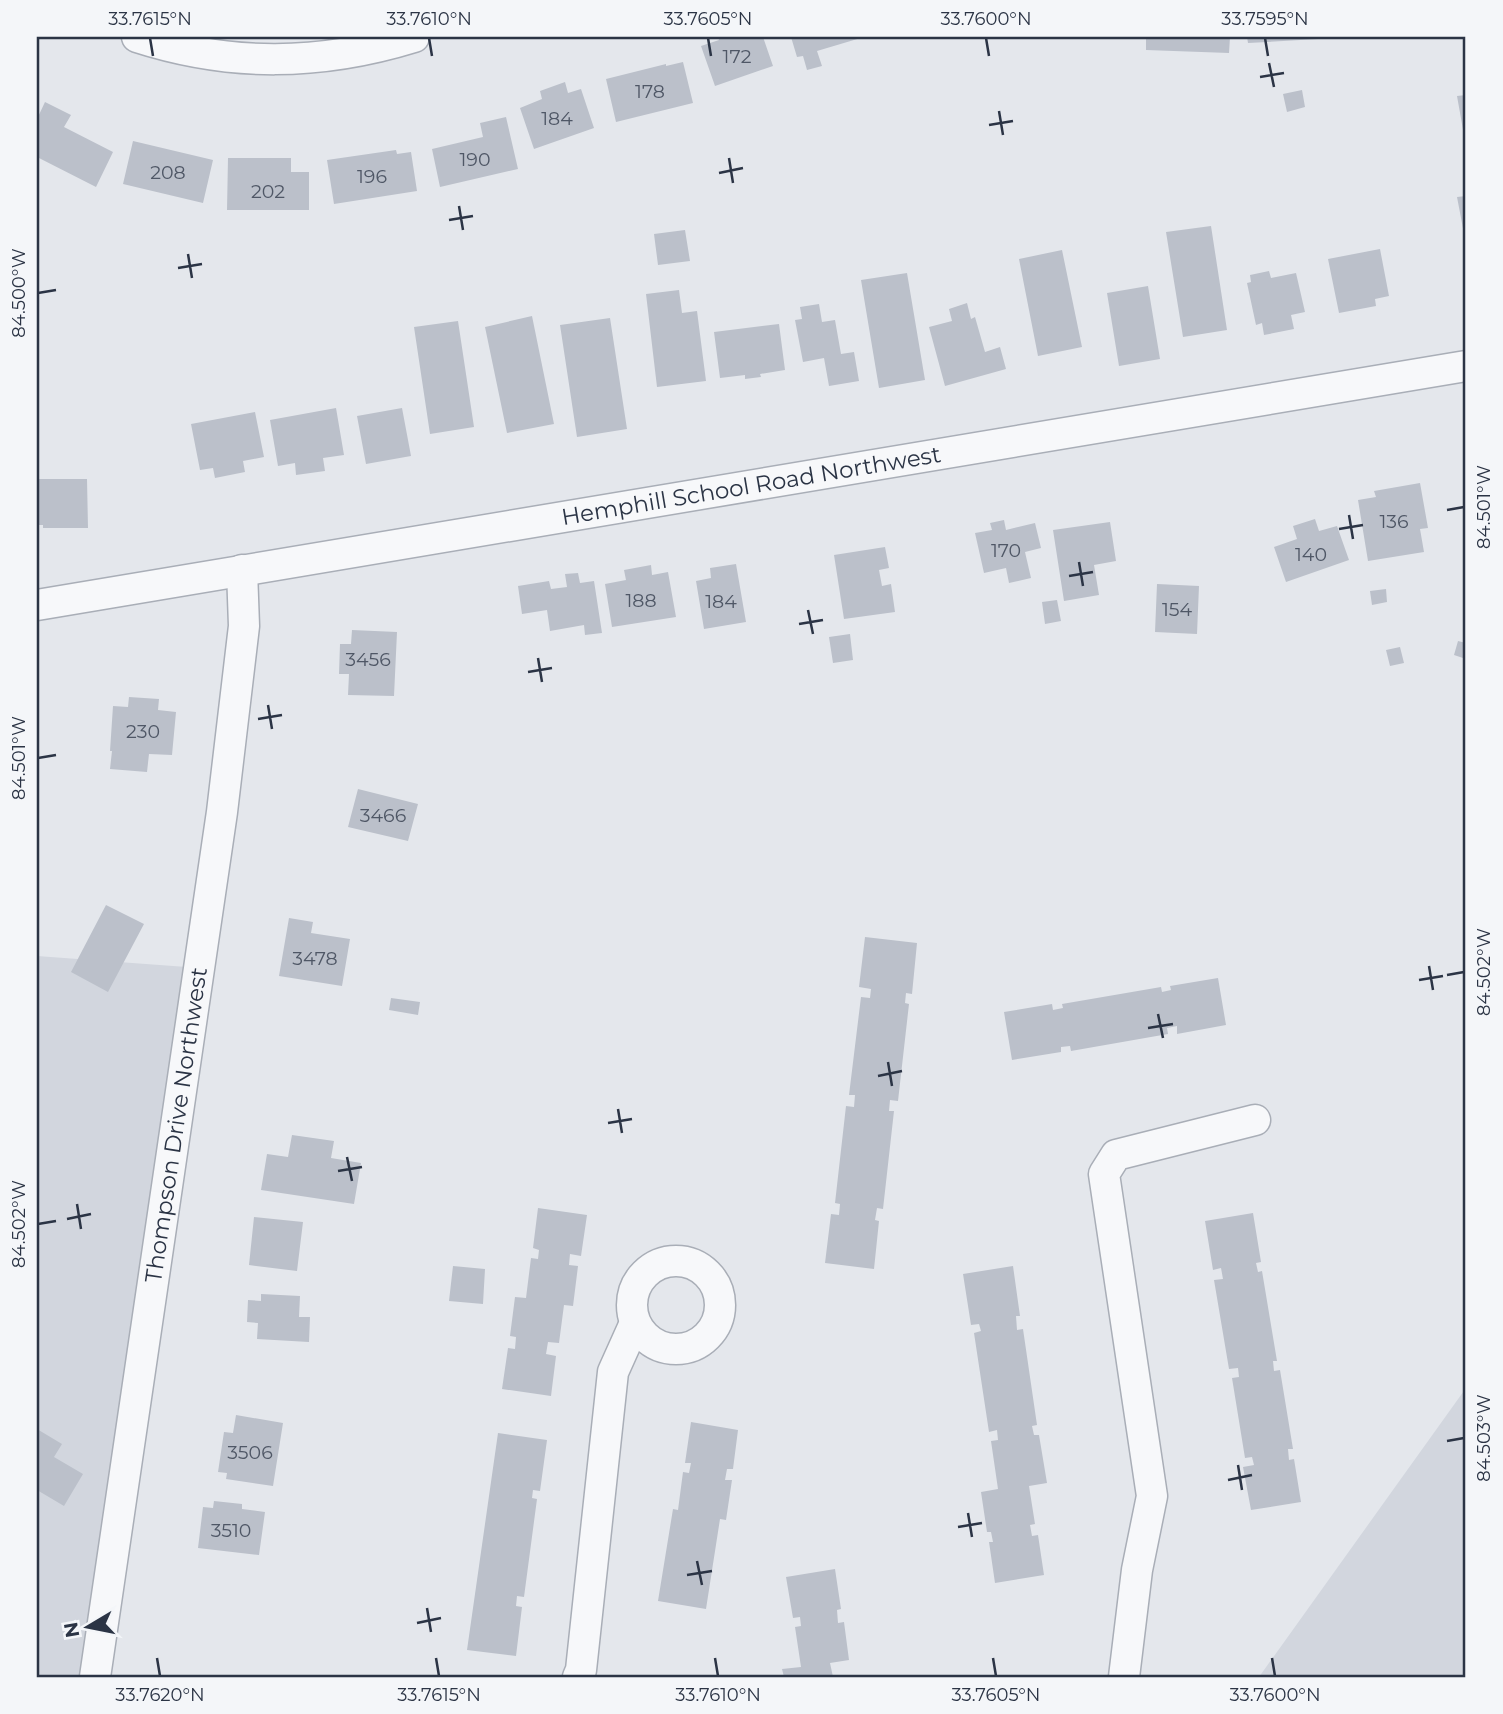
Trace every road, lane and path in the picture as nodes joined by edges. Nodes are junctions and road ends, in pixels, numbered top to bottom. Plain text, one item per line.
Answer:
1 (137, 37) edge
2 (414, 37) edge
3 (1466, 366) edge
4 (242, 570) junction
5 (37, 605) edge
6 (1255, 1121) dead end
7 (635, 1323) dead end
8 (95, 1677) edge
9 (578, 1677) edge
10 (1124, 1677) edge

1 - 2 street
3 - 4 street, Hemphill School Road Northwest
4 - 5 street, Hemphill School Road Northwest
4 - 8 street, Thompson Drive Northwest
6 - 10 street
7 - 9 street

